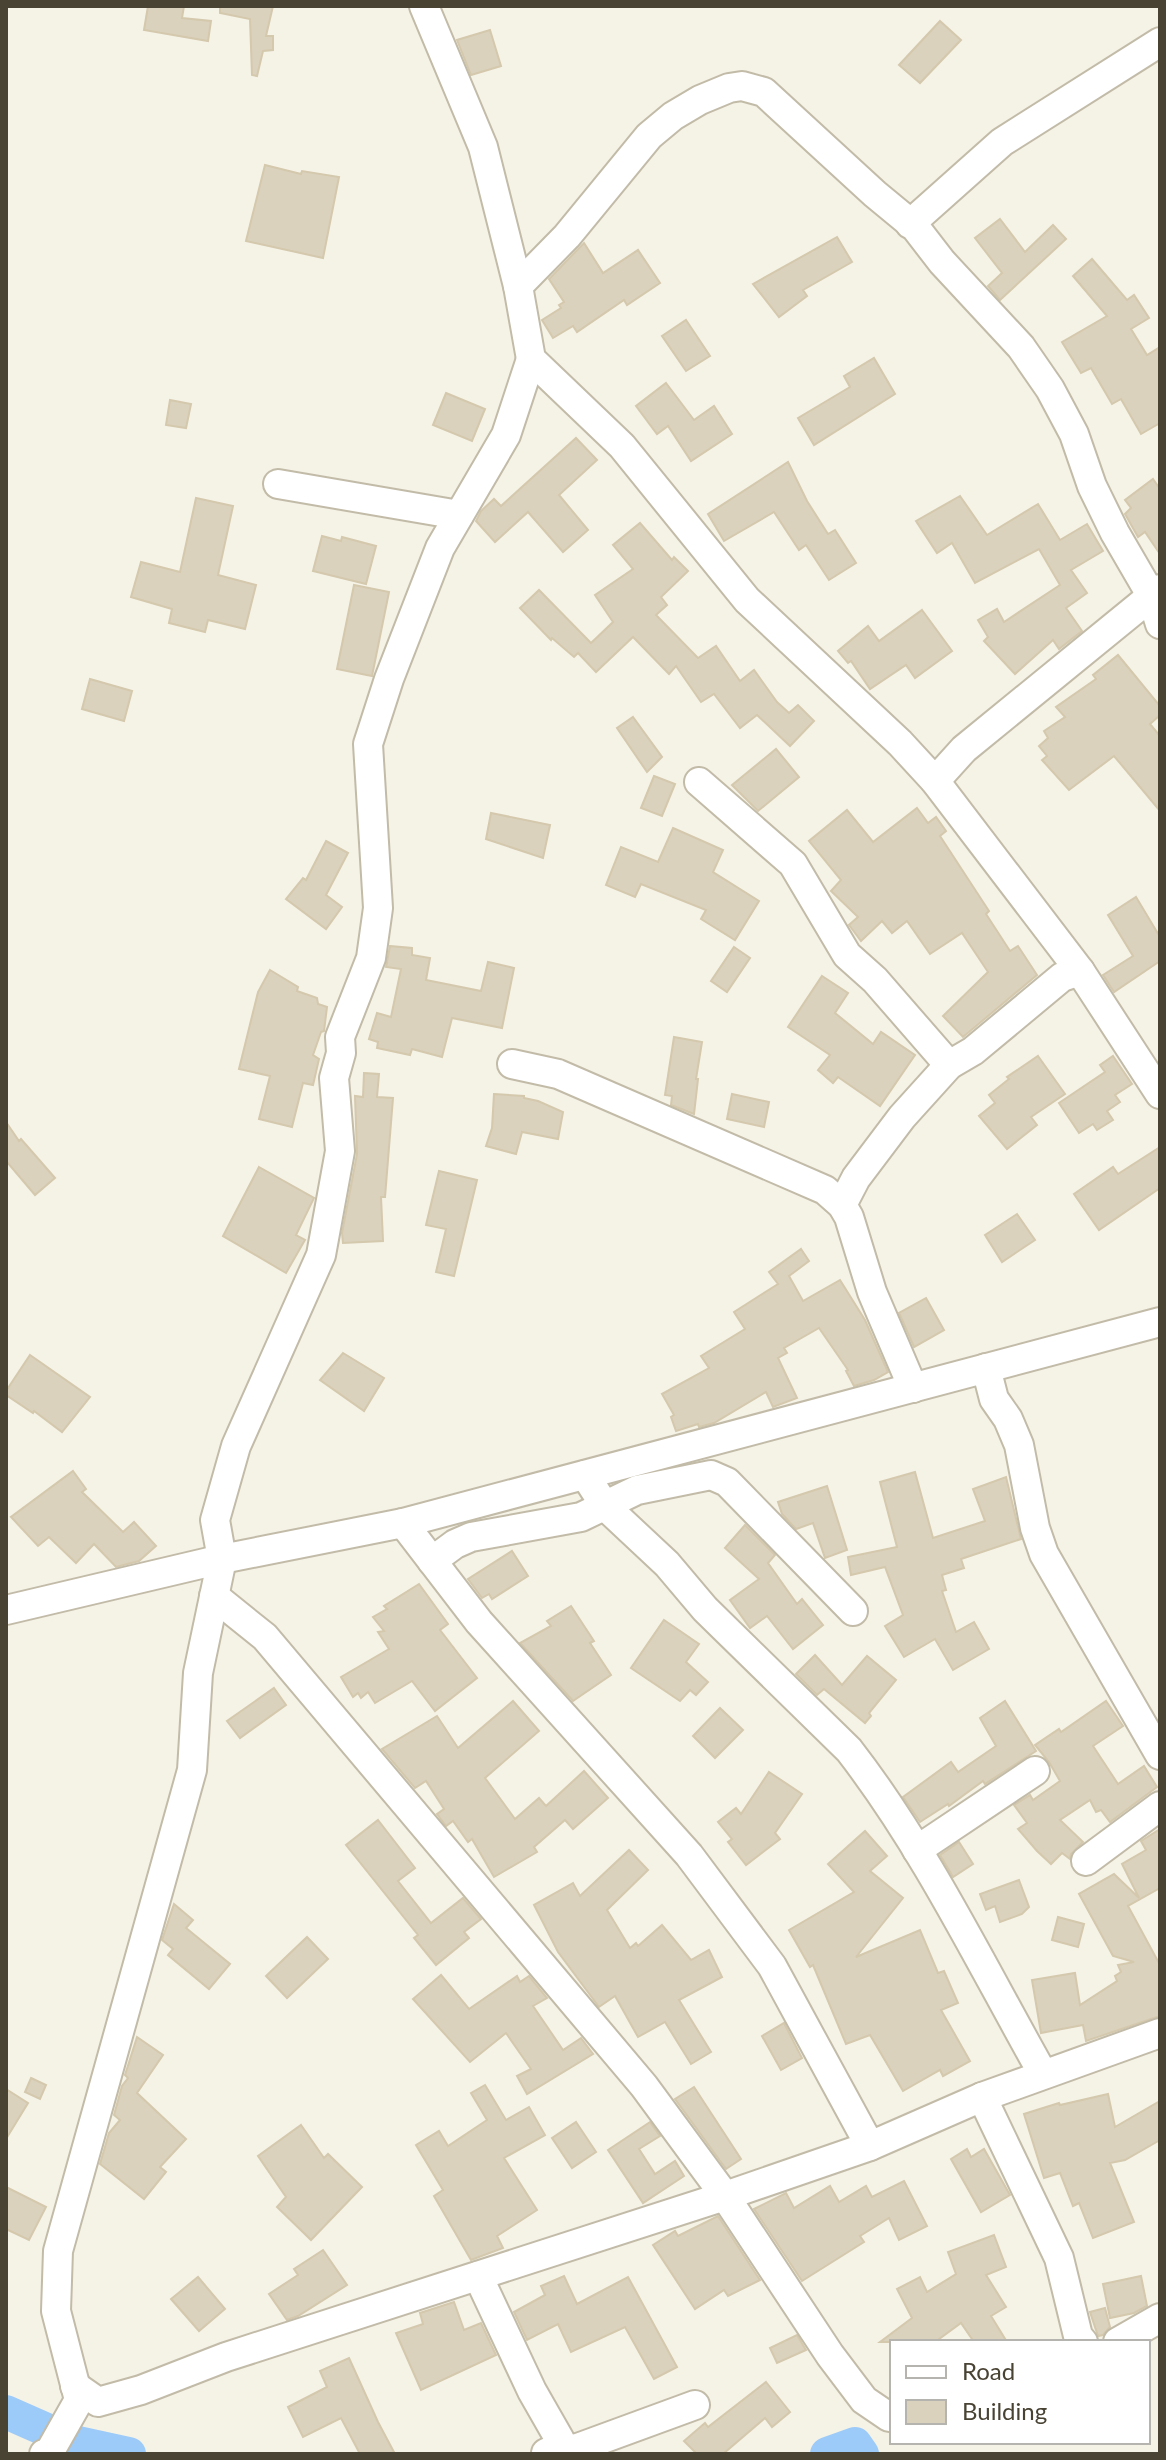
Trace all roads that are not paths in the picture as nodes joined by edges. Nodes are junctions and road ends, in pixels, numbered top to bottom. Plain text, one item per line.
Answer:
1 (424, 6) edge
2 (1160, 42) edge
3 (910, 224) junction
4 (518, 286) junction
5 (531, 359) junction
6 (278, 484) dead end
7 (459, 515) junction
8 (1156, 592) edge
9 (1160, 624) edge
10 (935, 781) junction
11 (699, 782) dead end
12 (1080, 971) junction
13 (512, 1064) dead end
14 (949, 1065) junction
15 (1160, 1094) edge
16 (842, 1205) junction
17 (1160, 1322) edge
18 (986, 1368) junction
19 (913, 1388) junction
20 (585, 1475) junction
21 (605, 1506) junction
22 (403, 1523) junction
23 (222, 1559) junction
24 (432, 1561) junction
25 (214, 1596) junction
26 (6, 1610) edge
27 (853, 1611) dead end
28 (1160, 1755) edge
29 (1035, 1771) dead end
30 (1160, 1806) edge
31 (917, 1850) junction
32 (1086, 1861) dead end
33 (1160, 2033) edge
34 (1043, 2074) junction
35 (982, 2097) junction
36 (870, 2146) junction
37 (725, 2196) junction
38 (478, 2276) junction
39 (1160, 2318) edge
40 (1081, 2340) edge
41 (1122, 2340) edge
42 (77, 2393) junction
43 (695, 2405) dead end
44 (889, 2417) dead end
45 (552, 2451) edge
46 (46, 2454) edge

1 - 4 street
2 - 3 street
3 - 4 street
3 - 8 street
4 - 5 street
5 - 7 street
5 - 10 street
6 - 7 street
7 - 23 street
8 - 9 street
8 - 10 street
10 - 12 street
11 - 14 street
12 - 14 street
12 - 15 street
13 - 16 street
14 - 16 street
16 - 19 street
17 - 18 street
18 - 19 street
18 - 28 street
19 - 20 street
20 - 21 street
20 - 22 street
21 - 24 street
21 - 27 street
21 - 31 street
22 - 23 street
22 - 24 street
23 - 25 street
23 - 26 street
24 - 36 street
25 - 37 street
25 - 42 street
29 - 31 street
30 - 32 street
31 - 34 street
33 - 34 street
34 - 35 street
35 - 36 street
35 - 40 street
36 - 37 street
37 - 38 street
37 - 44 street
38 - 42 street
38 - 45 street
39 - 41 street
42 - 46 street
43 - 45 street

